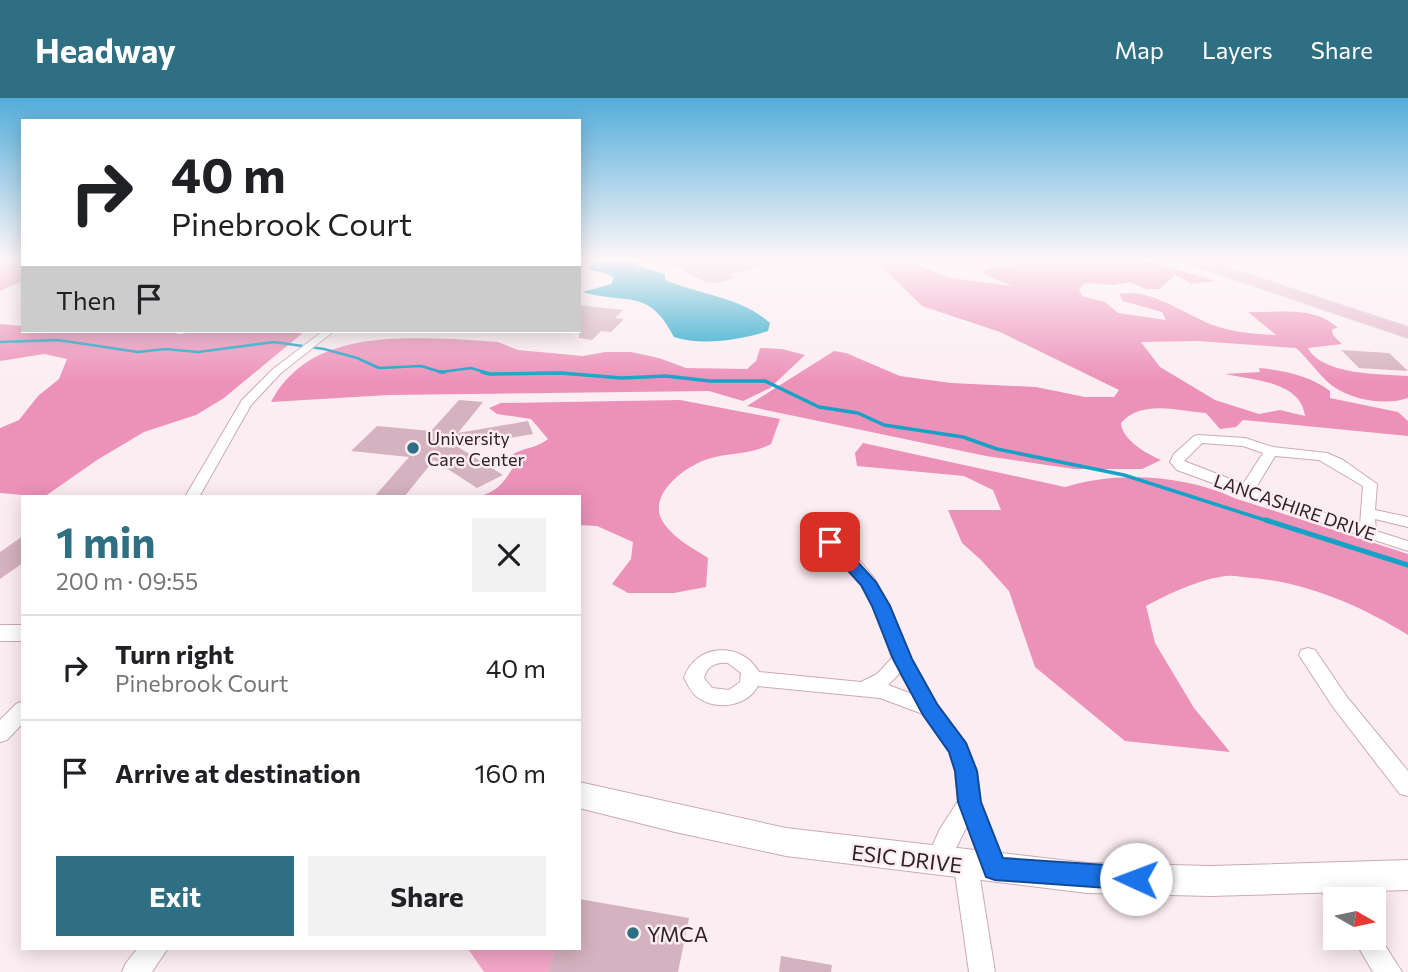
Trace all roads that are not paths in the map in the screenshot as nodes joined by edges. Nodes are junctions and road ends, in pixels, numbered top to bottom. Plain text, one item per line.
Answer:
1 (1313, 301) edge
2 (326, 333) edge
3 (1408, 333) edge
4 (1272, 451) junction
5 (1247, 490) junction
6 (193, 495) edge
7 (1367, 513) junction
8 (1408, 522) edge
9 (812, 525) dead end
10 (1368, 533) junction
11 (1408, 546) edge
12 (0, 632) edge
13 (21, 632) edge
14 (1308, 656) dead end
15 (902, 659) junction
16 (752, 678) dead end
17 (863, 689) junction
18 (930, 709) junction
19 (21, 711) edge
20 (0, 734) edge
21 (1408, 787) edge
22 (581, 796) edge
23 (970, 802) junction
24 (966, 866) junction
25 (1408, 875) edge
26 (1344, 887) edge
27 (1323, 888) edge
28 (153, 950) edge
29 (1374, 950) edge
30 (135, 972) edge
31 (982, 972) edge
32 (1389, 972) edge

1 - 3 main road
2 - 6 street
4 - 5 street
4 - 5 street, LANCASHIRE DRIVE
4 - 7 street
5 - 10 street, LANCASHIRE DRIVE
7 - 8 street
7 - 10 street
9 - 15 street
10 - 11 street, LANCASHIRE DRIVE
12 - 13 street
14 - 21 street
15 - 17 street
15 - 18 street
16 - 17 street
17 - 18 street
18 - 23 street
19 - 20 street
22 - 24 street, ESIC DRIVE
23 - 24 street
23 - 24 street
24 - 27 street, ESIC DRIVE
24 - 31 street
25 - 26 street, ESIC DRIVE
28 - 30 street
29 - 32 street

